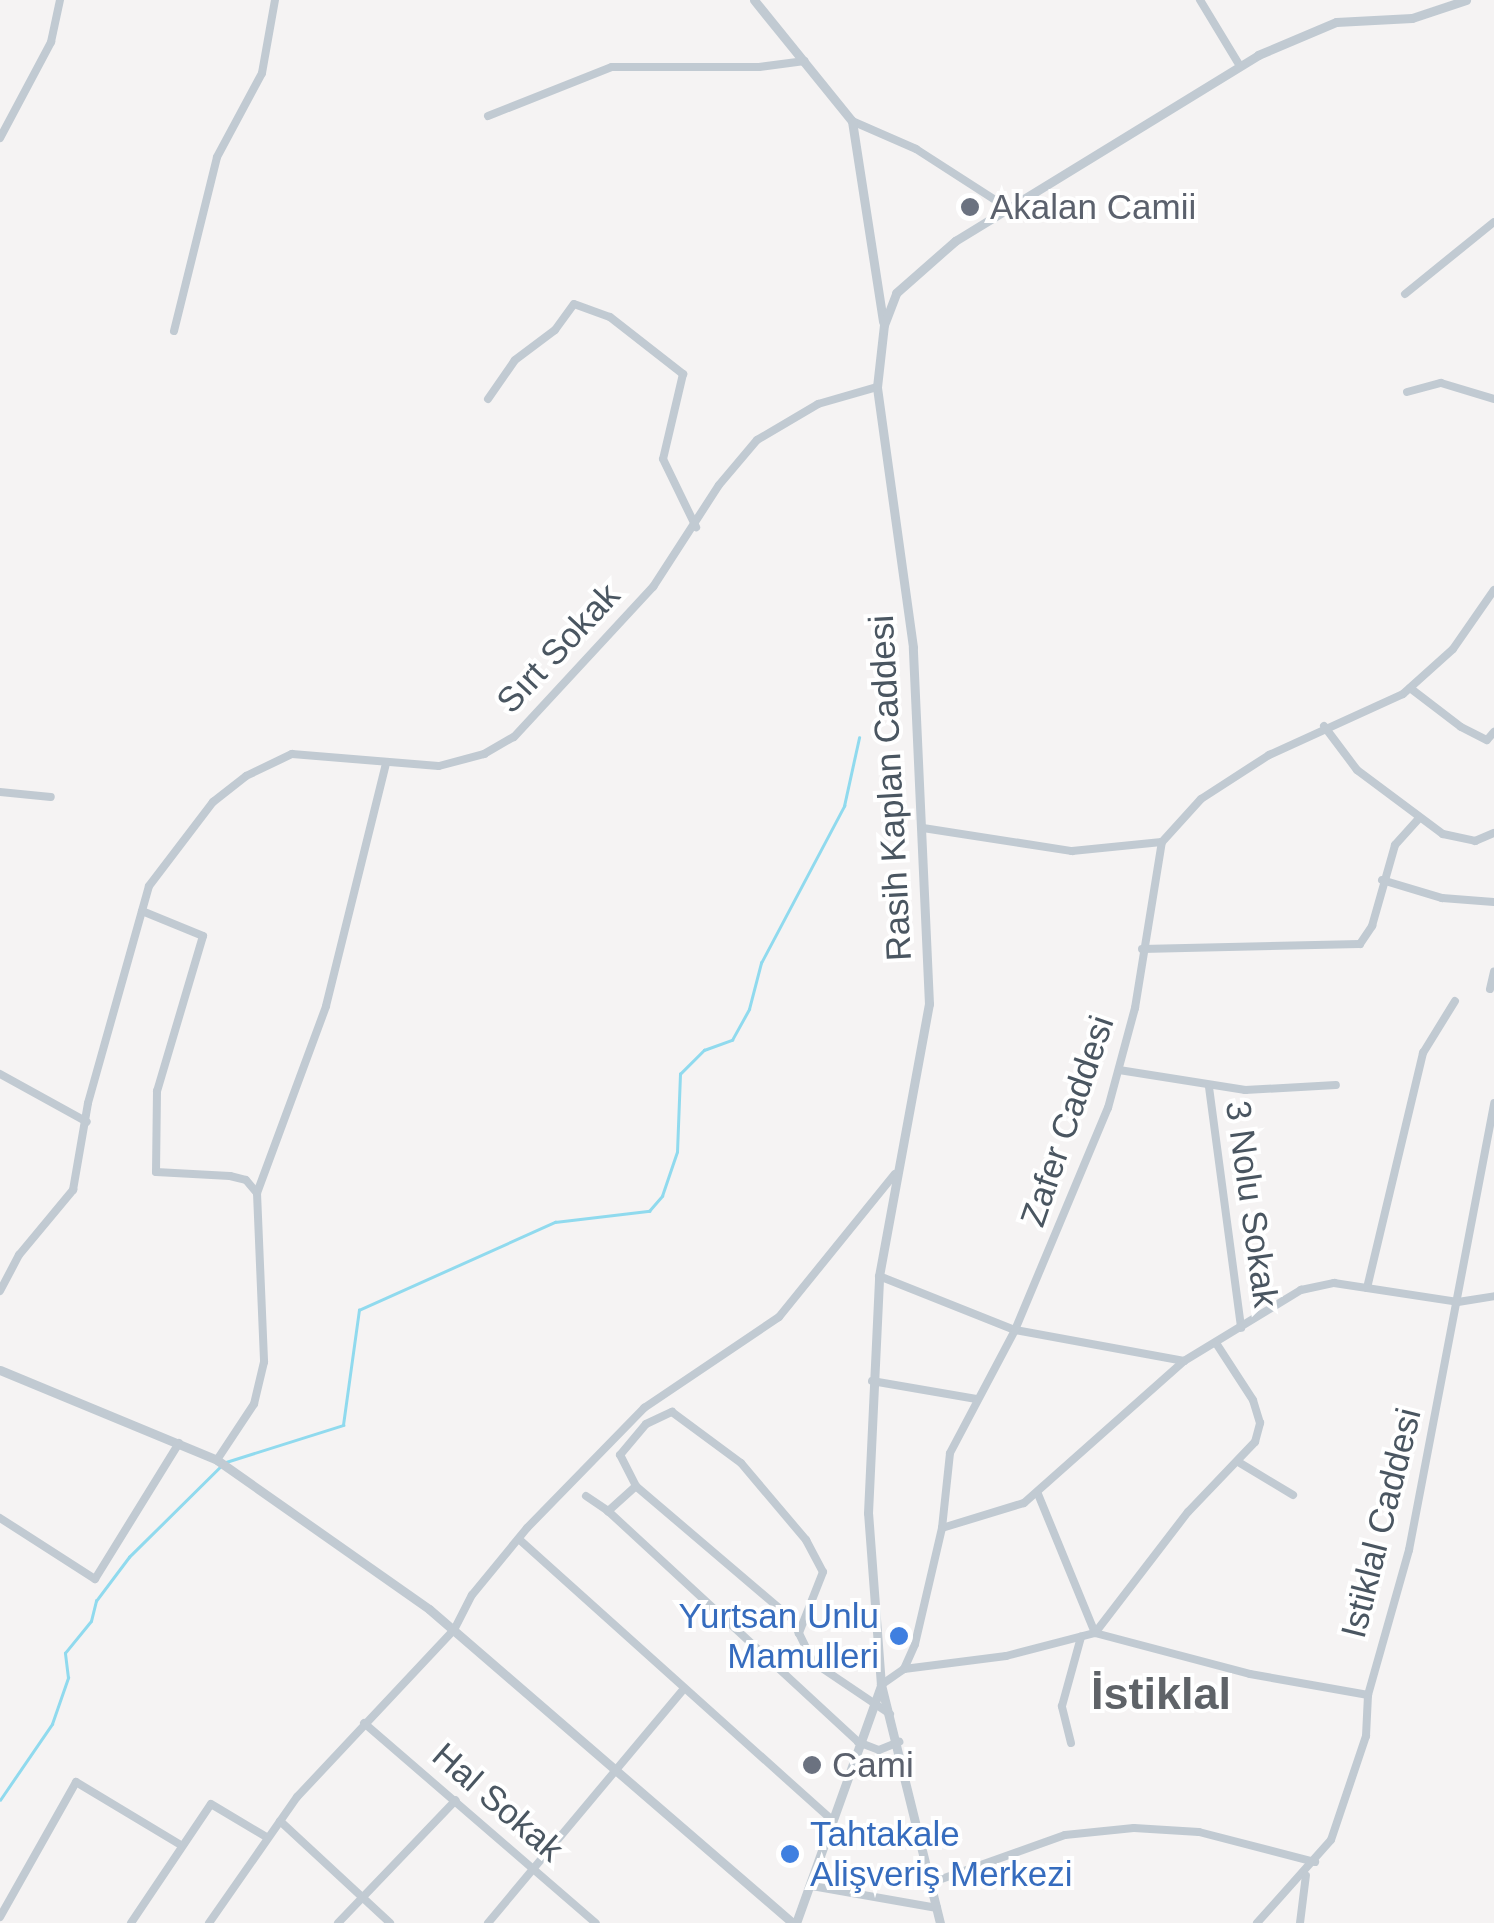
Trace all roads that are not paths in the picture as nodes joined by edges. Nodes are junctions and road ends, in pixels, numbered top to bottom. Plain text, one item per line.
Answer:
1 (60, 0) edge
2 (276, 0) edge
3 (754, 0) edge
4 (1200, 0) edge
5 (1466, 0) edge
6 (805, 61) junction
7 (1240, 66) junction
8 (488, 116) dead end
9 (852, 121) junction
10 (0, 138) edge
11 (1009, 209) junction
12 (1494, 222) edge
13 (1404, 294) dead end
14 (884, 325) junction
15 (174, 331) dead end
16 (877, 386) junction
17 (1407, 392) dead end
18 (488, 398) dead end
19 (1494, 399) edge
20 (696, 527) junction
21 (1494, 590) edge
22 (1410, 688) junction
23 (1324, 726) junction
24 (1494, 732) edge
25 (386, 763) junction
26 (0, 792) edge
27 (50, 797) dead end
28 (1419, 818) junction
29 (922, 828) junction
30 (1494, 833) edge
31 (1162, 842) junction
32 (1382, 880) junction
33 (1494, 902) edge
34 (142, 911) junction
35 (1142, 949) junction
36 (1494, 972) edge
37 (1490, 989) dead end
38 (1455, 1001) dead end
39 (1119, 1070) junction
40 (0, 1074) edge
41 (1336, 1085) dead end
42 (1209, 1087) junction
43 (1494, 1103) edge
44 (87, 1122) junction
45 (895, 1174) junction
46 (256, 1192) junction
47 (879, 1276) junction
48 (1367, 1288) junction
49 (0, 1292) edge
50 (1494, 1296) edge
51 (1458, 1302) junction
52 (1241, 1328) junction
53 (1015, 1330) junction
54 (1216, 1343) junction
55 (1184, 1362) junction
56 (0, 1370) edge
57 (872, 1381) junction
58 (976, 1399) junction
59 (179, 1443) junction
60 (217, 1460) junction
61 (1240, 1464) junction
62 (636, 1486) junction
63 (1038, 1494) junction
64 (1293, 1495) dead end
65 (586, 1496) dead end
66 (608, 1511) junction
67 (0, 1518) edge
68 (942, 1528) junction
69 (521, 1541) junction
70 (454, 1630) junction
71 (1095, 1632) junction
72 (799, 1633) junction
73 (1081, 1637) junction
74 (904, 1668) junction
75 (882, 1685) junction
76 (682, 1691) junction
77 (1368, 1695) junction
78 (872, 1704) junction
79 (892, 1715) junction
80 (364, 1724) junction
81 (858, 1742) junction
82 (899, 1742) junction
83 (1070, 1743) dead end
84 (616, 1771) junction
85 (456, 1800) junction
86 (833, 1820) junction
87 (280, 1821) junction
88 (268, 1838) junction
89 (181, 1845) junction
90 (1315, 1862) junction
91 (533, 1869) junction
92 (1306, 1875) junction
93 (933, 1882) junction
94 (812, 1886) junction
95 (362, 1897) junction
96 (936, 1908) junction
97 (0, 1916) edge
98 (131, 1923) edge
99 (209, 1923) edge
100 (338, 1923) edge
101 (390, 1923) edge
102 (488, 1923) edge
103 (596, 1923) edge
104 (795, 1923) edge
105 (940, 1923) edge
106 (1256, 1923) edge
107 (1300, 1923) edge

1 - 10 street
2 - 15 street
3 - 6 street
4 - 7 street
5 - 7 street, Rasih Kaplan Caddesi
6 - 8 street
6 - 9 street
7 - 11 street, Rasih Kaplan Caddesi
9 - 11 street
9 - 14 street
11 - 14 street, Rasih Kaplan Caddesi
12 - 13 street
14 - 16 street, Rasih Kaplan Caddesi
16 - 20 street, Sırt Sokak
16 - 29 street, Rasih Kaplan Caddesi
17 - 19 street
18 - 20 street
20 - 25 street, Sırt Sokak
21 - 22 street
22 - 23 street
22 - 24 street
23 - 28 street
23 - 31 street
25 - 34 street, Sırt Sokak
25 - 46 street
26 - 27 street
28 - 30 street
28 - 32 street
29 - 31 street
29 - 45 street, Rasih Kaplan Caddesi
31 - 35 street, Zafer Caddesi
32 - 33 street
32 - 35 street
34 - 44 street, Sırt Sokak
34 - 46 street
35 - 39 street, Zafer Caddesi
36 - 37 street
38 - 48 street
39 - 42 street
39 - 53 street, Zafer Caddesi
40 - 44 street
41 - 42 street
42 - 52 street, 3 Nolu Sokak
43 - 51 street, Istiklal Caddesi
44 - 49 street, Sırt Sokak
45 - 47 street, Rasih Kaplan Caddesi
45 - 69 street
46 - 60 street
47 - 53 street
47 - 57 street, Rasih Kaplan Caddesi
48 - 51 street
48 - 52 street
50 - 51 street
51 - 77 street, Istiklal Caddesi
52 - 54 street
53 - 55 street
53 - 58 street, Zafer Caddesi
54 - 55 street
54 - 61 street
55 - 63 street
56 - 59 street
57 - 58 street
57 - 75 street, Rasih Kaplan Caddesi
58 - 68 street, Zafer Caddesi
59 - 60 street
59 - 67 street
60 - 70 street
61 - 64 street
61 - 71 street
62 - 66 street
62 - 72 street
62 - 72 street
63 - 68 street
63 - 71 street
65 - 66 street
66 - 81 street
68 - 74 street, Zafer Caddesi
69 - 70 street
69 - 76 street
70 - 80 street
70 - 84 street
71 - 73 street
71 - 77 street
72 - 78 street
73 - 74 street
73 - 83 street
74 - 75 street
75 - 78 street
75 - 79 street, Rasih Kaplan Caddesi
76 - 84 street
76 - 86 street
77 - 90 street, Istiklal Caddesi
78 - 79 street
78 - 81 street
79 - 82 street, Rasih Kaplan Caddesi
80 - 85 street, Hal Sokak
80 - 87 street
81 - 82 street
81 - 86 street
82 - 93 street, Rasih Kaplan Caddesi
84 - 91 street
84 - 104 street
85 - 91 street, Hal Sokak
85 - 95 street
86 - 94 street
87 - 88 street
87 - 95 street
88 - 89 street
88 - 99 street
89 - 97 street
89 - 98 street
90 - 92 street, Istiklal Caddesi
90 - 93 street
91 - 102 street
91 - 103 street, Hal Sokak
92 - 106 street, Istiklal Caddesi
92 - 107 street
93 - 96 street, Rasih Kaplan Caddesi
94 - 96 street
94 - 104 street
95 - 100 street
95 - 101 street
96 - 105 street, Rasih Kaplan Caddesi

